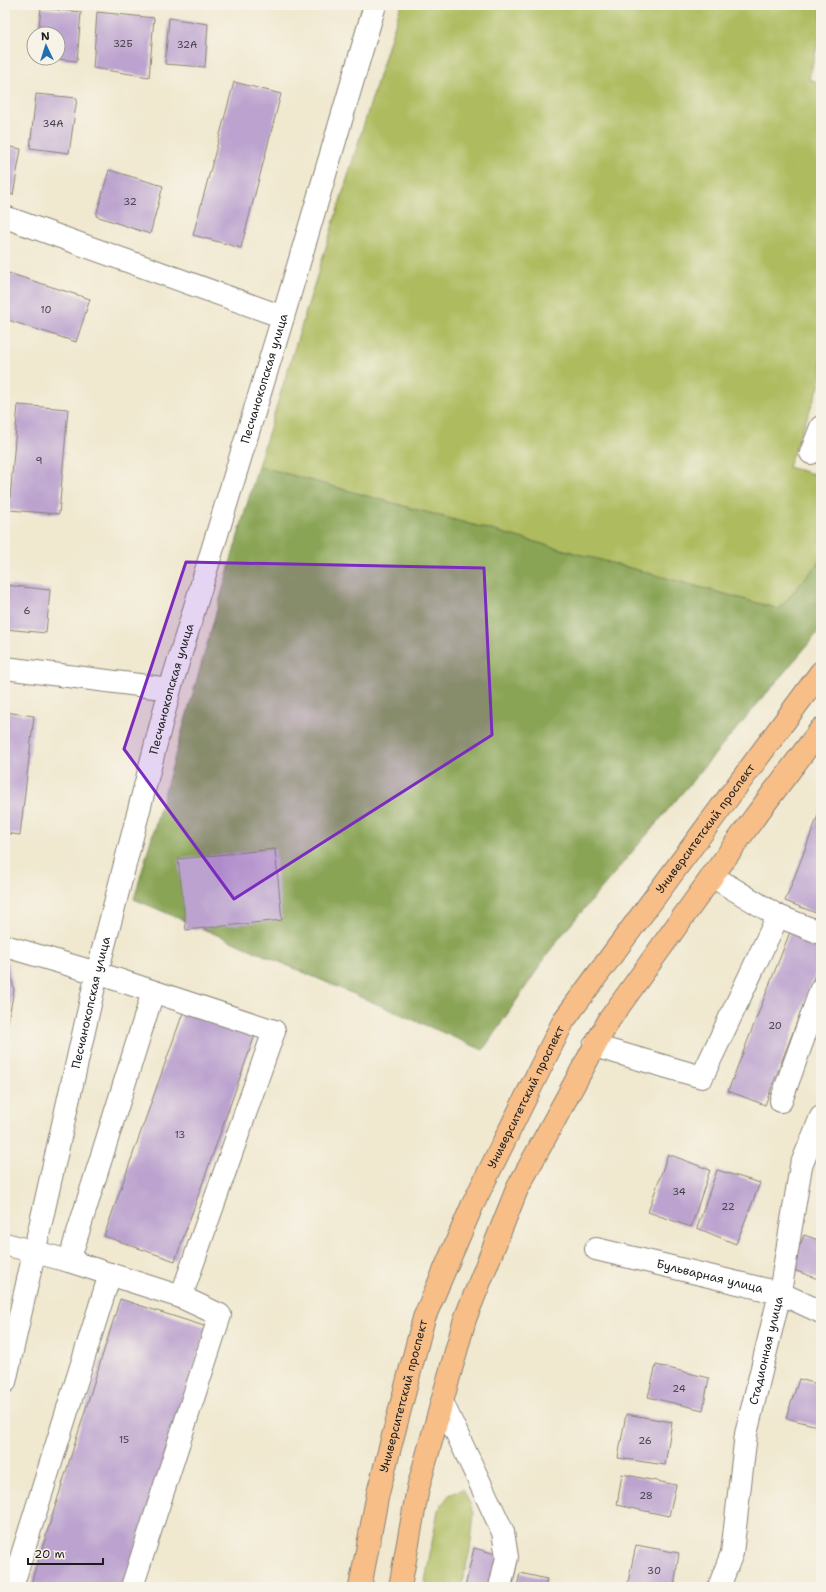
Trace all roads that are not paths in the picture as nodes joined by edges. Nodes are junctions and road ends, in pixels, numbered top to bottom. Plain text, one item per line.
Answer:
1 (375, 5) edge
2 (5, 217) edge
3 (283, 316) junction
4 (821, 427) edge
5 (811, 453) dead end
6 (5, 668) edge
7 (821, 672) edge
8 (170, 689) junction
9 (821, 729) edge
10 (712, 876) junction
11 (778, 916) junction
12 (821, 933) edge
13 (5, 946) edge
14 (97, 973) junction
15 (821, 989) edge
16 (153, 992) junction
17 (594, 1046) junction
18 (781, 1101) dead end
19 (821, 1117) edge
20 (5, 1244) edge
21 (596, 1249) dead end
22 (34, 1250) junction
23 (69, 1260) junction
24 (110, 1274) junction
25 (780, 1293) junction
26 (181, 1297) junction
27 (821, 1312) edge
28 (5, 1382) edge
29 (442, 1402) junction
30 (12, 1587) edge
31 (132, 1587) edge
32 (360, 1587) edge
33 (400, 1587) edge
34 (500, 1587) edge
35 (719, 1587) edge

1 - 3 street, Песчанокопская улица
2 - 3 street
3 - 8 street, Песчанокопская улица
4 - 5 street
6 - 8 street
7 - 32 highway, Университетский проспект
8 - 14 street, Песчанокопская улица
9 - 10 highway
10 - 11 street
10 - 17 highway
11 - 12 street
11 - 17 street
13 - 14 street
14 - 16 street
14 - 22 street, Песчанокопская улица
15 - 18 street
16 - 23 street
16 - 26 street
17 - 29 highway
19 - 25 street, Стадионная улица
20 - 22 street
21 - 25 street, Бульварная улица
22 - 23 street
22 - 28 street, Песчанокопская улица
23 - 24 street
24 - 26 street
24 - 30 street
25 - 27 street, Бульварная улица
25 - 35 street, Стадионная улица
26 - 31 street
29 - 33 highway
29 - 34 street

